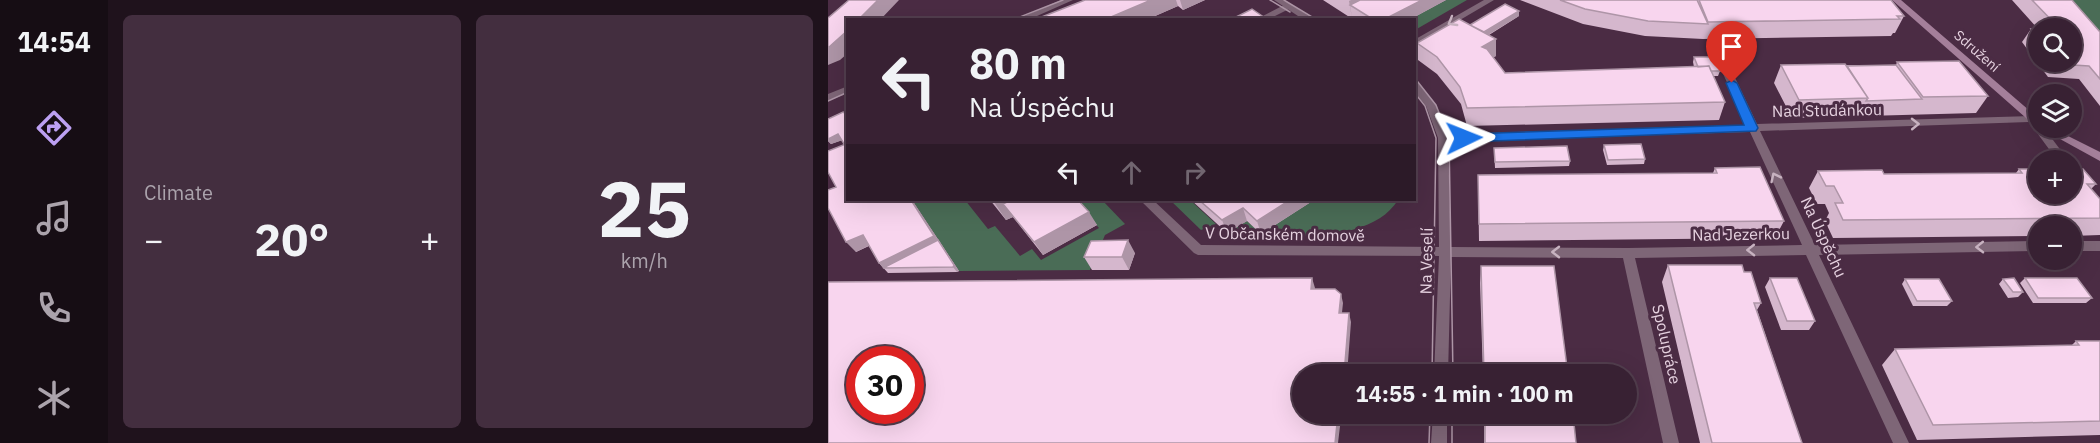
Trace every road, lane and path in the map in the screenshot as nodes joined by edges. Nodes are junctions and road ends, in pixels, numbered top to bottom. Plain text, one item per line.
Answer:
1 (1069, 0) edge
2 (1278, 0) edge
3 (1490, 0) edge
4 (1896, 0) edge
5 (1288, 6) junction
6 (1024, 18) edge
7 (1263, 18) edge
8 (1308, 18) edge
9 (1416, 43) edge
10 (1715, 46) dead end
11 (1416, 86) edge
12 (846, 90) edge
13 (828, 98) edge
14 (2028, 115) edge
15 (2028, 121) edge
16 (1752, 128) junction
17 (1443, 138) junction
18 (2064, 138) edge
19 (2100, 157) edge
20 (1147, 201) edge
21 (2028, 246) edge
22 (2082, 246) edge
23 (2100, 246) edge
24 (1809, 249) junction
25 (1445, 252) junction
26 (1628, 253) junction
27 (1441, 364) edge
28 (1440, 424) edge
29 (1439, 443) edge
30 (1671, 443) edge
31 (1900, 443) edge

1 - 6 street
2 - 5 street
3 -> 9 street
4 - 14 street, Sdružení
5 - 7 street
5 - 8 street
10 - 16 street, Na Úspěchu
11 - 17 street, Na Veselí
12 - 13 street
16 -> 15 street, Nad Studánkou
16 - 17 street, Nad Studánkou
24 -> 16 street, Na Úspěchu
17 - 25 street, Na Veselí
18 - 19 street
20 - 25 street, V Občanském domově
21 -> 24 street, Nad Jezerkou
22 - 23 street
24 -> 26 street, Nad Jezerkou
24 - 31 street, Na Úspěchu
26 -> 25 street, Nad Jezerkou
25 - 27 street, Na Veselí
26 - 30 street, Spolupráce
28 - 29 street

